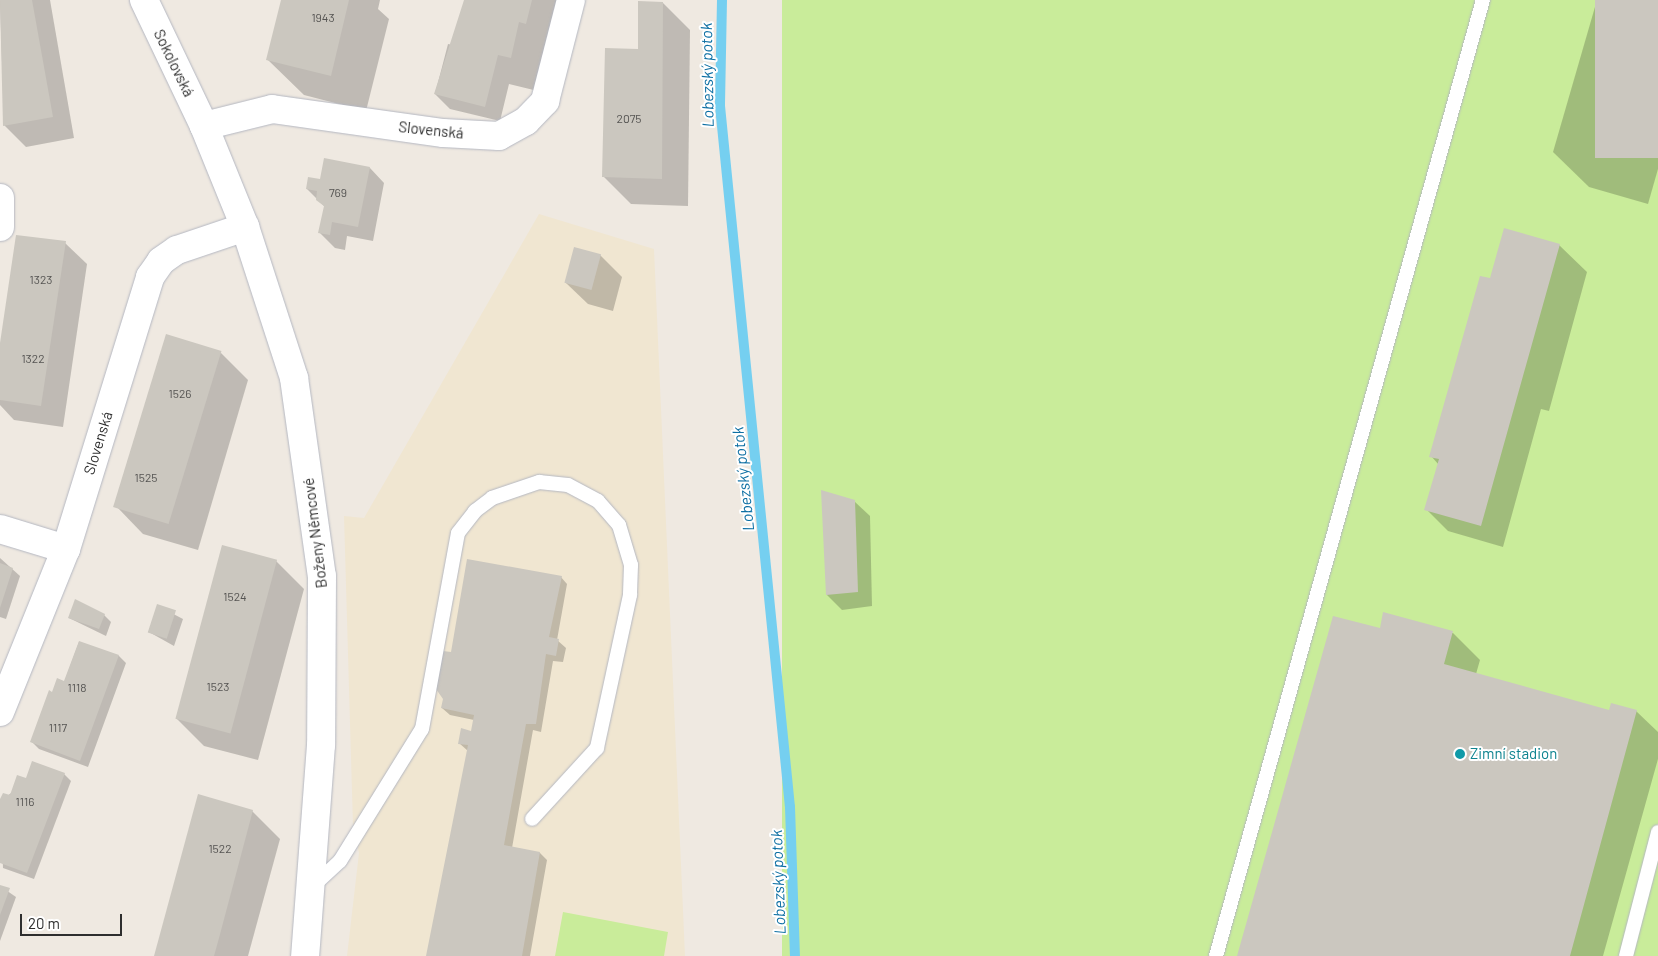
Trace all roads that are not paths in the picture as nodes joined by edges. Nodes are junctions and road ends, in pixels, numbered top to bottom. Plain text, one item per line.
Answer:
1 (144, 0) edge
2 (571, 0) edge
3 (1483, 0) edge
4 (204, 126) junction
5 (0, 198) edge
6 (0, 226) edge
7 (245, 227) junction
8 (0, 529) edge
9 (66, 549) junction
10 (0, 712) edge
11 (532, 819) dead end
12 (1658, 832) edge
13 (310, 889) junction
14 (304, 956) edge
15 (1216, 956) edge
16 (1626, 956) edge

1 - 4 street, Sokolovská
2 - 4 street, Slovenská
3 - 15 lane
4 - 7 street, Boženy Němcové
5 - 6 street
7 - 9 street, Slovenská
7 - 13 street, Boženy Němcové
8 - 9 street
9 - 10 street, Slovenská
11 - 13 lane
12 - 16 lane
13 - 14 street, Boženy Němcové

